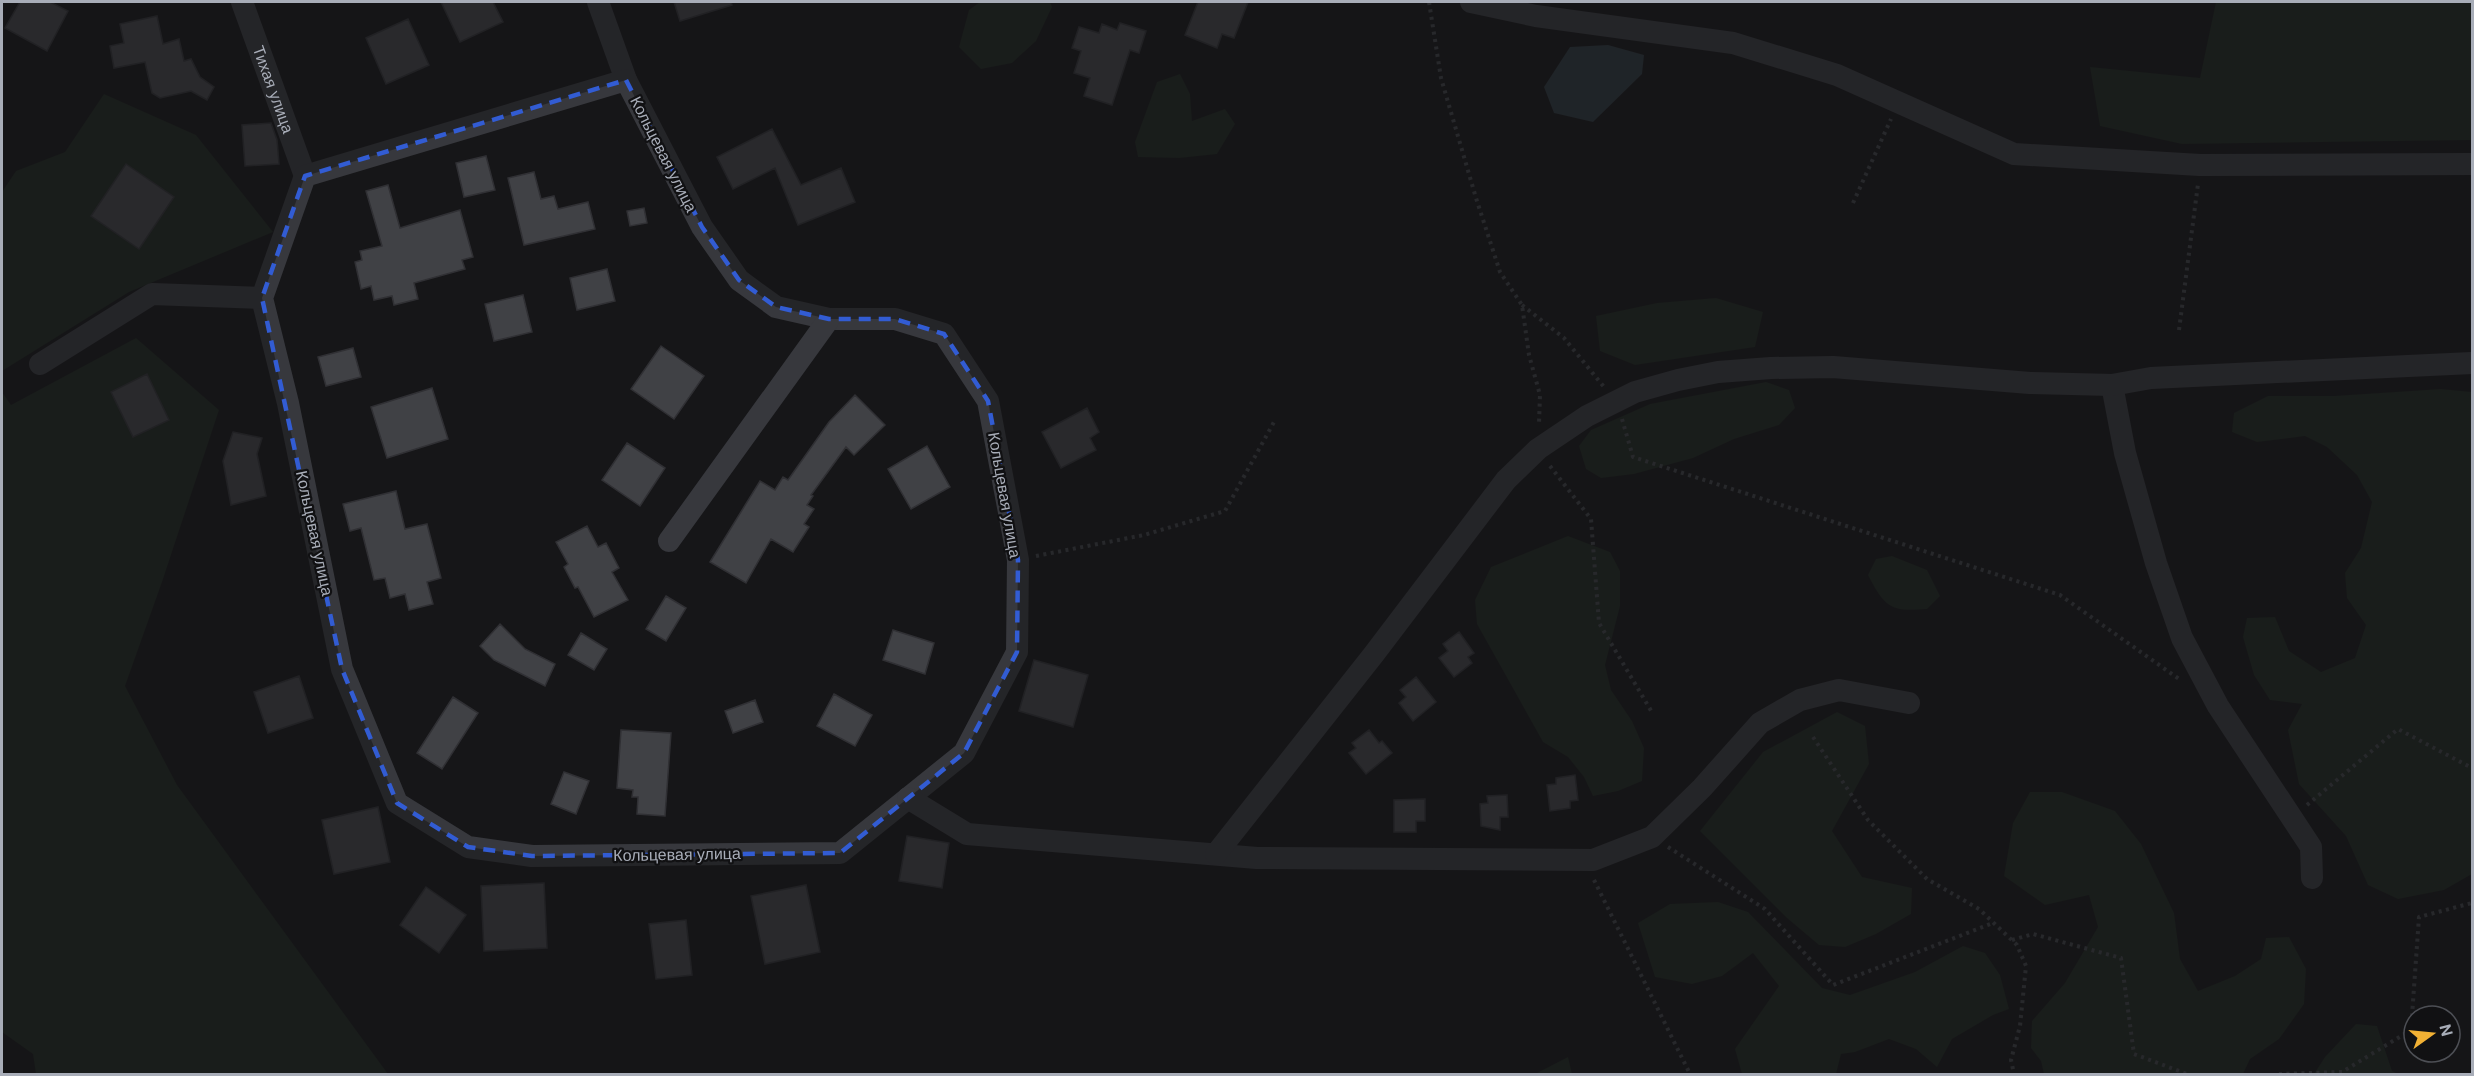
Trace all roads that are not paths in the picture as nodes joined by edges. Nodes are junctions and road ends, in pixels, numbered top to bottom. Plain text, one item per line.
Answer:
1 (242, 2) edge
2 (598, 2) edge
3 (1471, 2) edge
4 (626, 80) junction
5 (2472, 164) edge
6 (305, 176) junction
7 (262, 298) junction
8 (829, 319) junction
9 (2472, 363) edge
10 (40, 364) dead end
11 (2112, 385) junction
12 (669, 541) dead end
13 (1909, 703) dead end
14 (908, 798) junction
15 (1216, 854) junction
16 (2312, 878) dead end

1 - 6 street, Тихая улица
2 - 4 street
3 - 5 street
4 - 6 street, Кольцевая улица
4 - 8 street, Кольцевая улица
6 - 7 street
7 - 10 street
7 - 14 street, Кольцевая улица
8 - 12 street
8 - 14 street, Кольцевая улица
9 - 11 street
11 - 15 street
11 - 16 street
13 - 15 street
14 - 15 street

